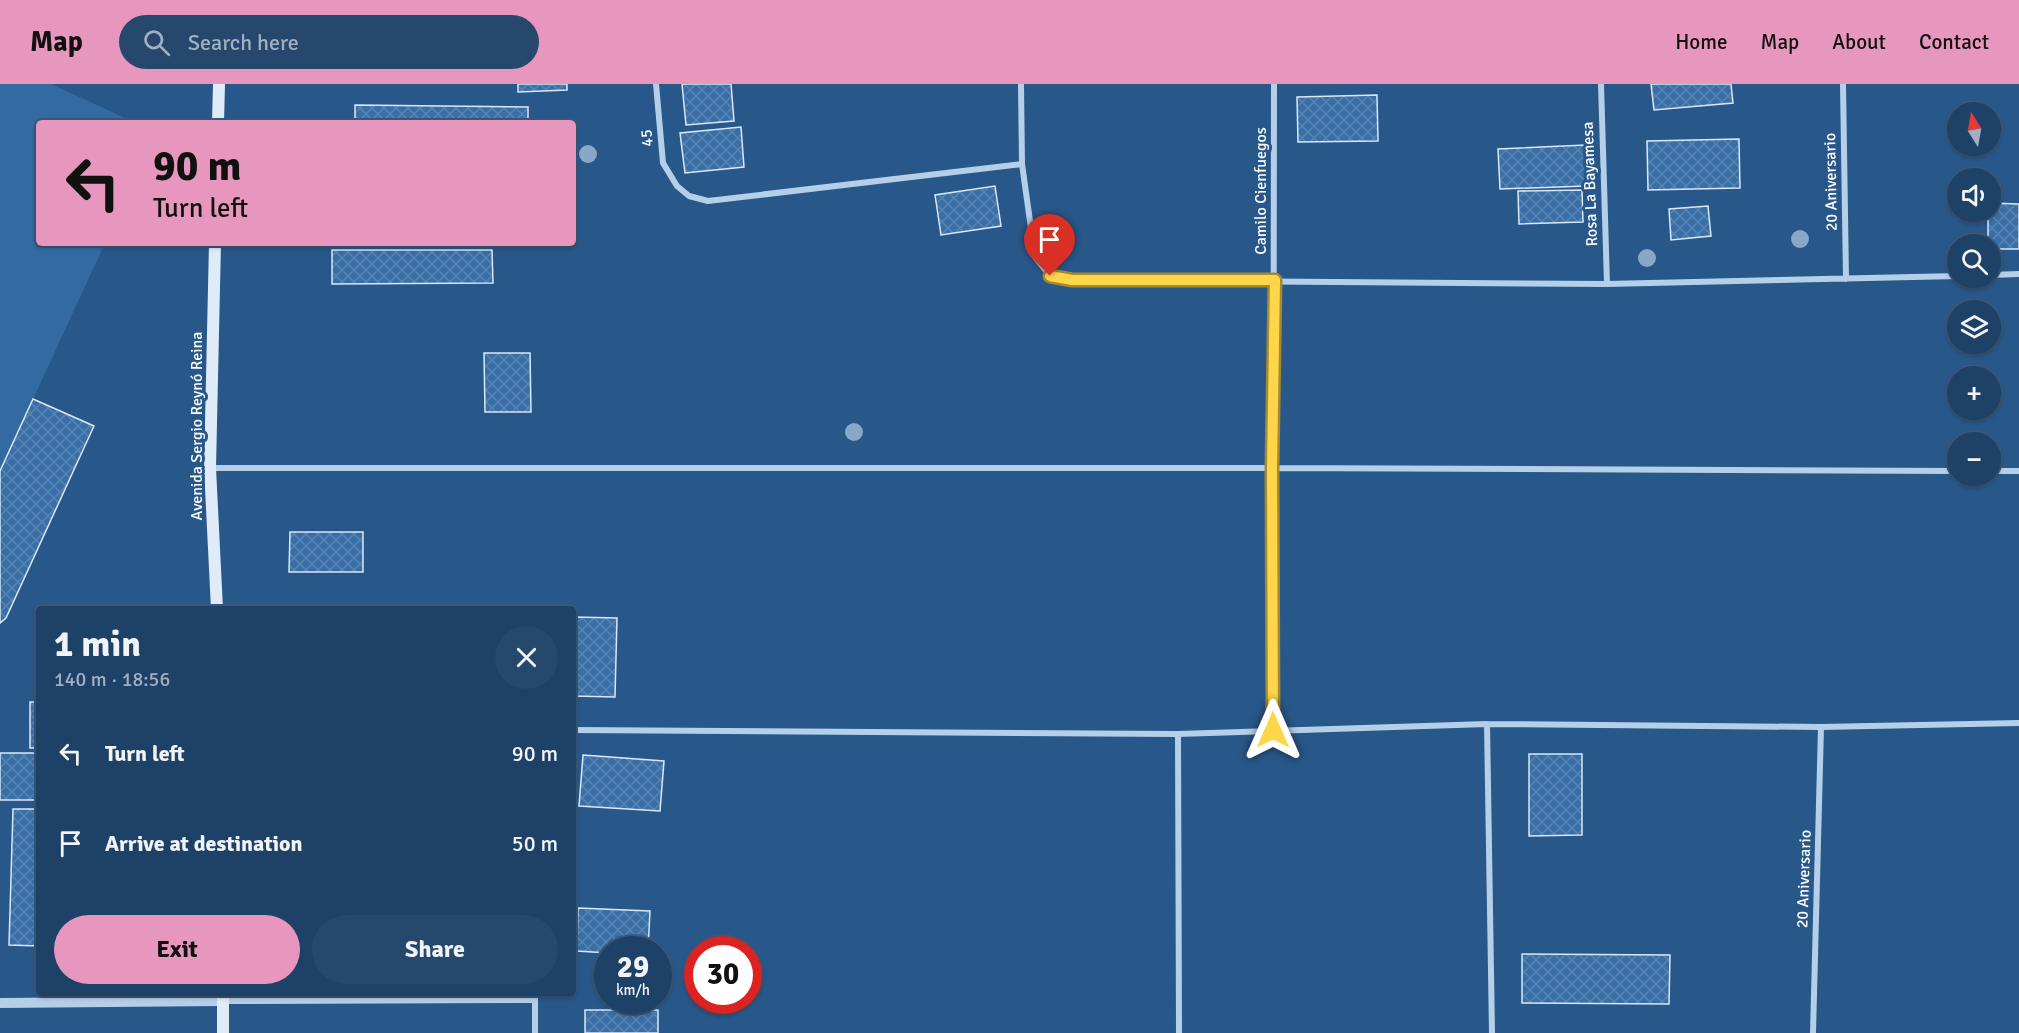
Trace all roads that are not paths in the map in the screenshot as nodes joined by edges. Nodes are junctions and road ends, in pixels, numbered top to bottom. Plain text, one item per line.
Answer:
1 (219, 84) edge
2 (656, 84) edge
3 (1021, 84) edge
4 (1274, 84) edge
5 (1600, 84) edge
6 (1844, 84) edge
7 (218, 120) edge
8 (1022, 164) junction
9 (215, 246) edge
10 (2019, 274) edge
11 (2001, 275) edge
12 (1947, 276) edge
13 (1846, 279) junction
14 (1275, 280) junction
15 (1607, 284) junction
16 (210, 468) junction
17 (1272, 468) junction
18 (1947, 471) edge
19 (2001, 471) edge
20 (2019, 471) edge
21 (217, 606) edge
22 (2019, 723) edge
23 (1487, 724) junction
24 (1821, 727) junction
25 (576, 730) edge
26 (1273, 730) junction
27 (1178, 734) junction
28 (223, 997) edge
29 (535, 997) edge
30 (0, 1003) edge
31 (223, 1033) edge
32 (534, 1033) edge
33 (1179, 1033) edge
34 (1492, 1033) edge
35 (1813, 1033) edge

1 - 7 main road
2 - 8 street, 45
3 - 8 street
4 - 14 street, Camilo Cienfuegos
5 - 15 street, Rosa La Bayamesa
6 - 13 street, 20 Aniversario
8 - 14 street
9 - 16 main road, Avenida Sergio Reynó Reina
10 - 11 street
12 - 13 street
13 - 15 street
14 - 15 street
14 - 17 street, Camilo Cienfuegos
16 - 17 street
16 - 21 main road, Avenida Sergio Reynó Reina
17 - 18 street
17 - 26 street, Camilo Cienfuegos
19 - 20 street
22 - 24 street
23 - 24 street
23 - 26 street
23 - 34 street
24 - 35 street, 20 Aniversario
25 - 27 street
26 - 27 street
27 - 33 street
28 - 29 street
28 - 30 street
28 - 31 main road
29 - 32 street

